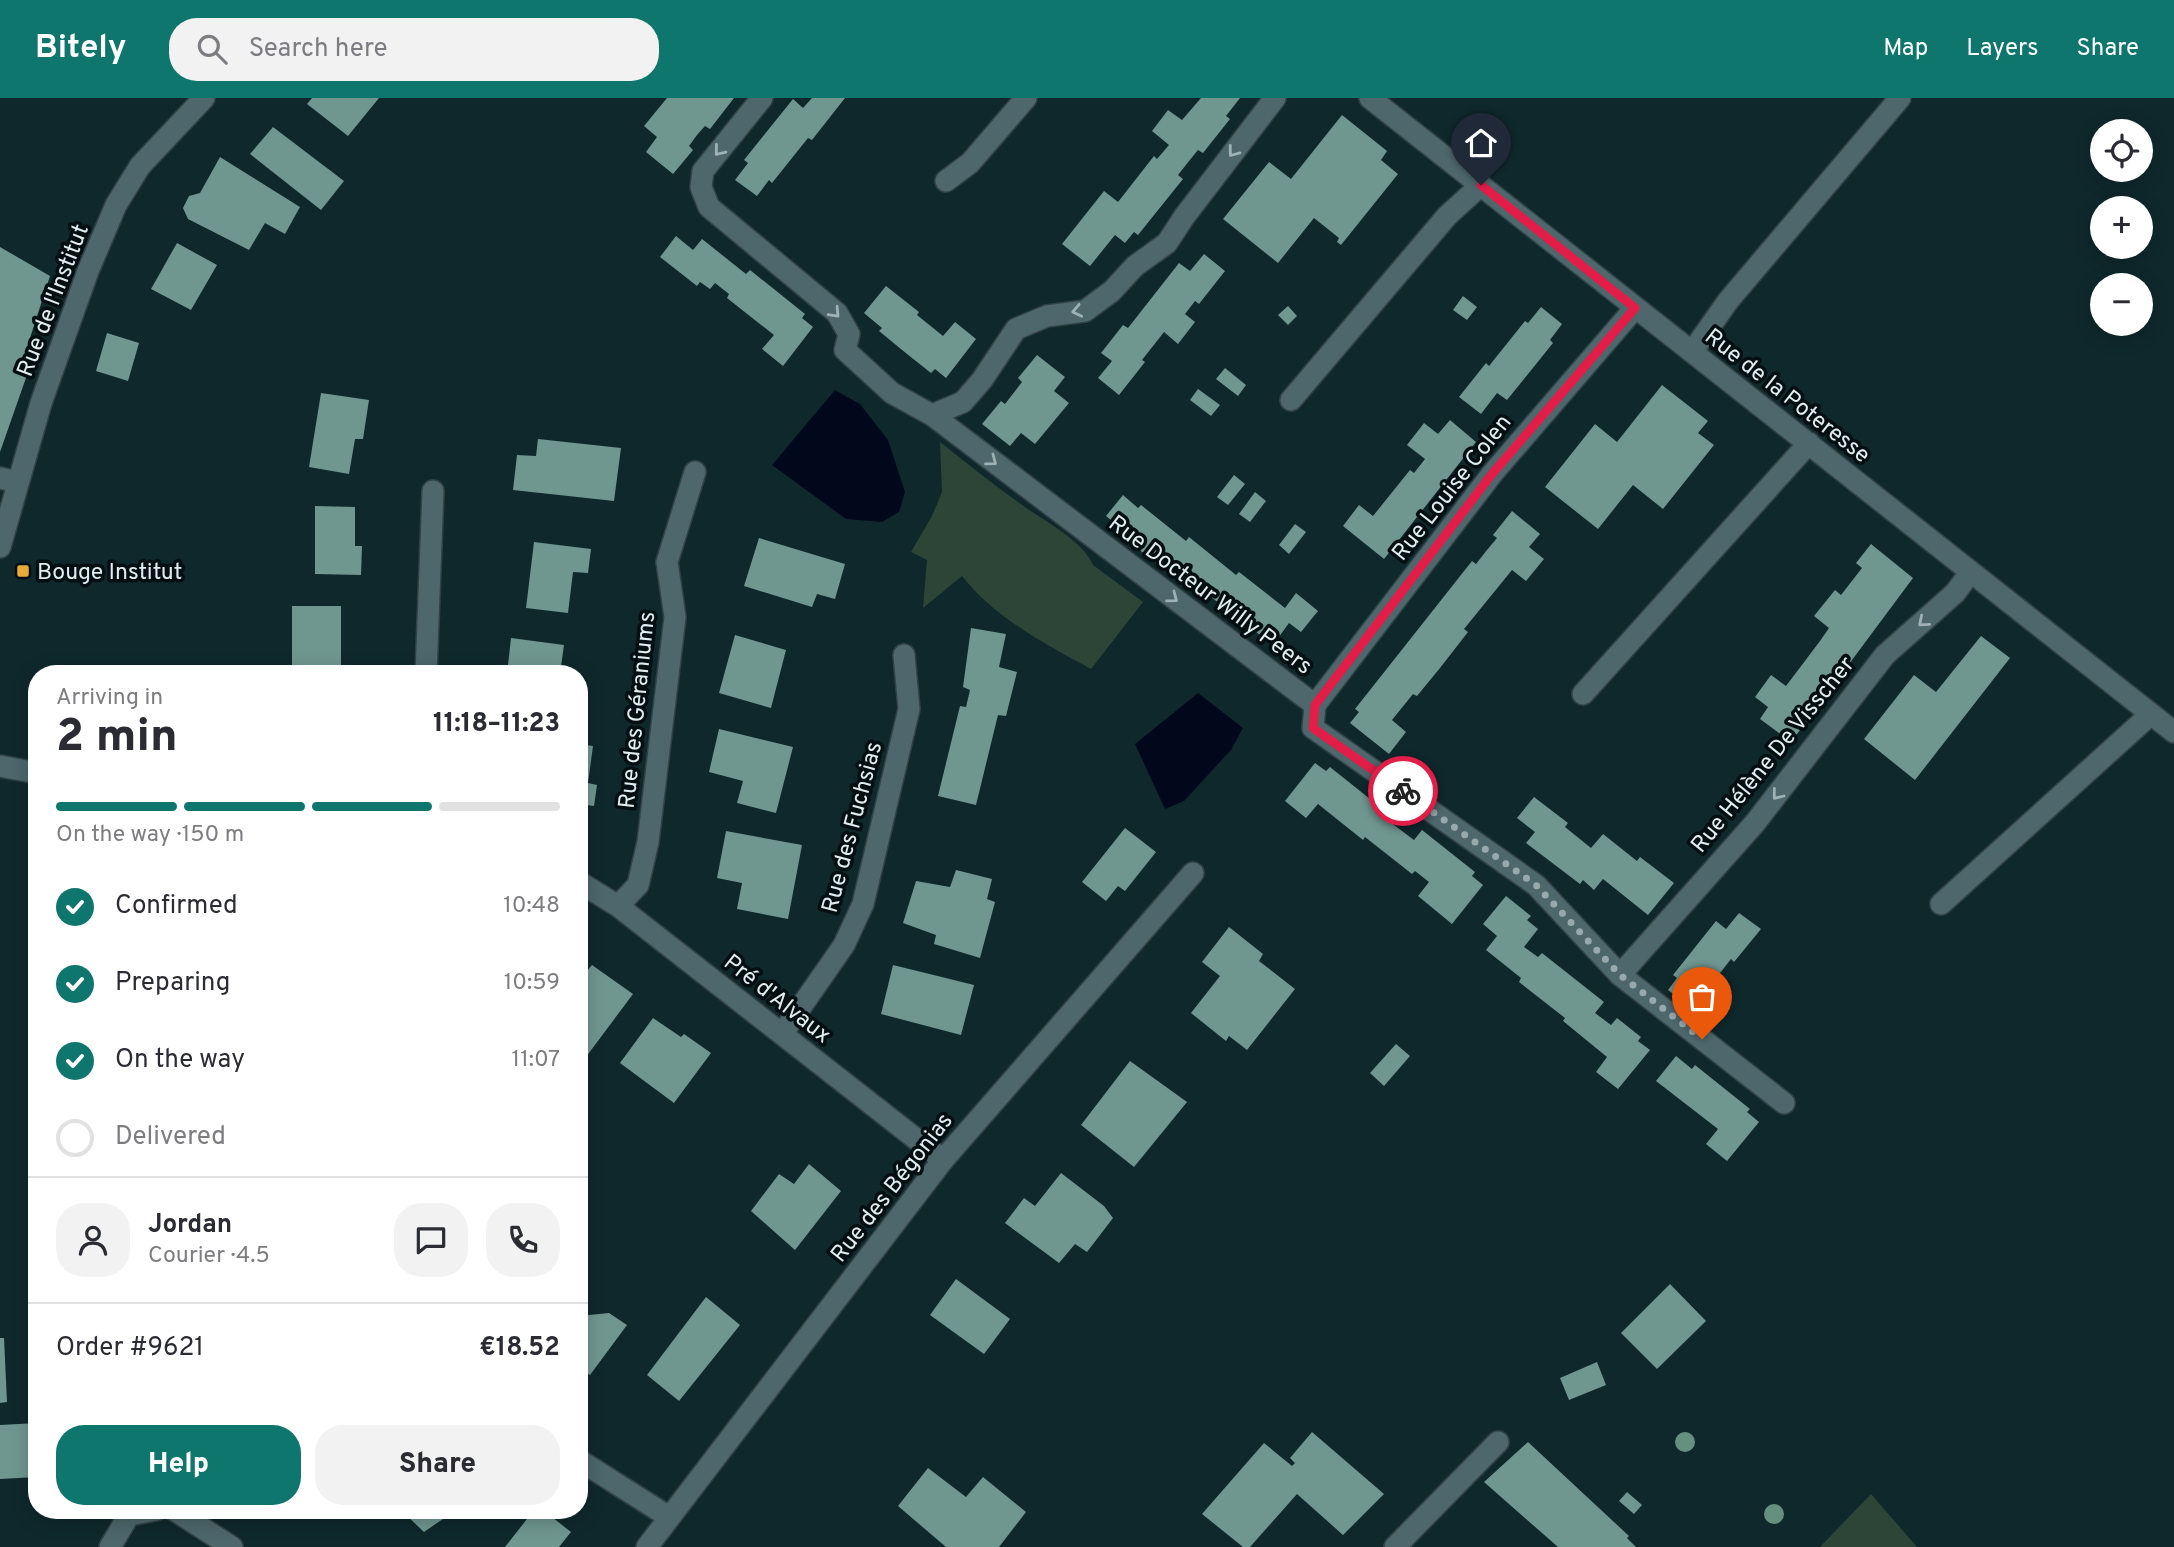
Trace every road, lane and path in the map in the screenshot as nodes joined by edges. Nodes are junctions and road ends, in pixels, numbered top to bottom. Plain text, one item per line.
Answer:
1 (204, 98) edge
2 (762, 98) edge
3 (1026, 98) edge
4 (1275, 98) edge
5 (1370, 98) edge
6 (1900, 98) edge
7 (946, 181) dead end
8 (1481, 185) junction
9 (1635, 308) junction
10 (1692, 352) junction
11 (1291, 400) dead end
12 (932, 415) junction
13 (1809, 443) junction
14 (695, 472) dead end
15 (9, 480) edge
16 (433, 491) dead end
17 (0, 547) edge
18 (1970, 573) junction
19 (904, 655) dead end
20 (426, 665) edge
21 (1583, 694) dead end
22 (1315, 705) junction
23 (2151, 714) junction
24 (2174, 732) edge
25 (0, 766) edge
26 (28, 771) edge
27 (1192, 873) dead end
28 (588, 888) edge
29 (1941, 904) dead end
30 (618, 906) junction
31 (1620, 975) junction
32 (782, 1034) junction
33 (1784, 1103) dead end
34 (943, 1160) junction
35 (1498, 1443) dead end
36 (588, 1466) edge
37 (669, 1517) junction
38 (127, 1519) edge
39 (188, 1519) edge
40 (110, 1547) edge
41 (232, 1547) edge
42 (647, 1547) edge
43 (1395, 1547) edge

1 - 15 street, Rue de l'Institut
2 -> 12 street, Rue Docteur Willy Peers
3 - 7 street
4 -> 12 street
5 - 8 street, Rue de la Poteresse
6 - 10 street
8 - 9 street, Rue de la Poteresse
8 - 11 street
9 - 10 street, Rue de la Poteresse
9 - 22 street, Rue Louise Colen
10 - 13 street, Rue de la Poteresse
12 -> 22 street, Rue Docteur Willy Peers
13 - 18 street, Rue de la Poteresse
13 - 21 street
14 - 30 street, Rue des Géraniums
15 - 17 street, Rue de l'Institut
16 - 20 street
18 - 23 street, Rue de la Poteresse
18 -> 31 street, Rue Hélène De Visscher
19 - 32 street, Rue des Fuchsias
22 - 31 street, Rue Docteur Willy Peers
23 - 24 street, Rue de la Poteresse
23 - 29 street
25 - 26 street
27 - 34 street, Rue des Bégonias
28 - 30 street, Pré d'Alvaux
30 - 32 street, Pré d'Alvaux
31 - 33 street, Rue Docteur Willy Peers
32 - 34 street, Pré d'Alvaux
34 - 37 street, Rue des Bégonias
35 - 43 street
36 - 37 street
37 - 42 street, Rue des Bégonias
38 - 40 street
39 - 41 street

